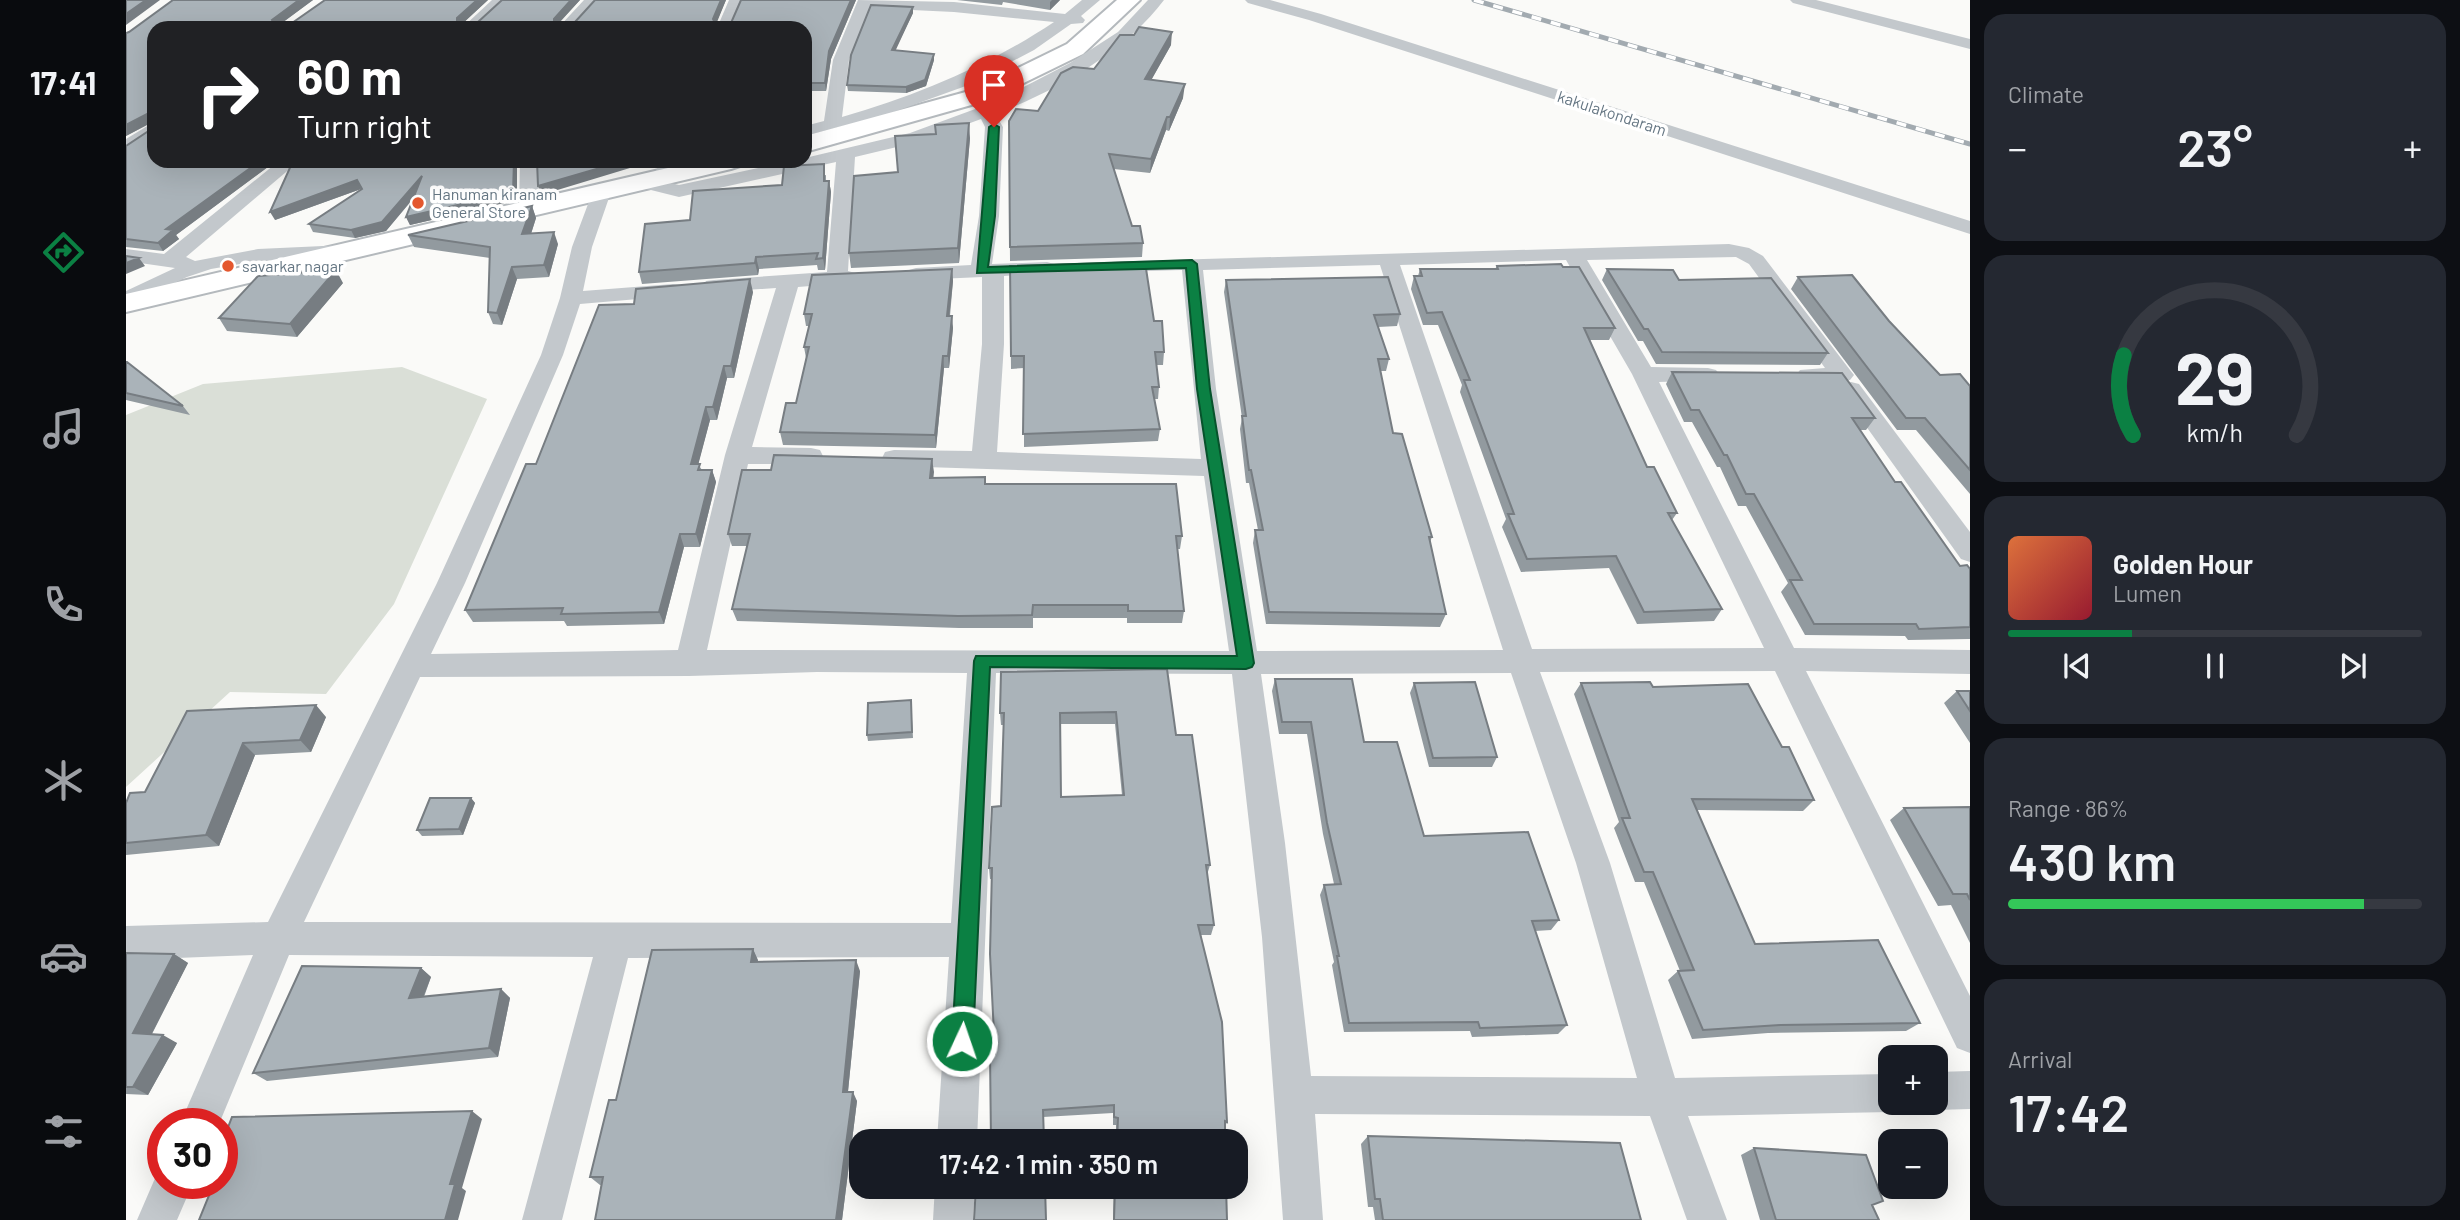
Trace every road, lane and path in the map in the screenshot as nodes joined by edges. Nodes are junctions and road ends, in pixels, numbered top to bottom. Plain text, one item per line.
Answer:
1 (501, 0) edge
2 (592, 0) edge
3 (737, 0) edge
4 (1092, 0) edge
5 (1130, 0) edge
6 (1156, 0) edge
7 (1253, 0) edge
8 (1797, 0) edge
9 (865, 2) edge
10 (1071, 19) junction
11 (478, 21) edge
12 (572, 21) edge
13 (728, 21) edge
14 (1102, 24) junction
15 (1970, 44) edge
16 (985, 111) junction
17 (832, 125) junction
18 (812, 129) edge
19 (147, 132) edge
20 (812, 142) edge
21 (126, 148) edge
22 (846, 153) junction
23 (812, 161) edge
24 (281, 168) edge
25 (529, 168) edge
26 (700, 168) edge
27 (780, 168) edge
28 (658, 173) edge
29 (601, 192) junction
30 (529, 208) junction
31 (1970, 229) edge
32 (351, 251) junction
33 (1573, 254) junction
34 (126, 255) edge
35 (1388, 259) junction
36 (167, 262) junction
37 (201, 264) junction
38 (1192, 264) junction
39 (987, 270) junction
40 (889, 275) edge
41 (863, 276) edge
42 (837, 277) junction
43 (789, 280) junction
44 (571, 298) junction
45 (126, 302) edge
46 (1644, 374) junction
47 (1723, 375) edge
48 (1789, 375) edge
49 (1842, 375) junction
50 (737, 455) junction
51 (833, 457) edge
52 (874, 458) edge
53 (984, 460) junction
54 (1215, 468) junction
55 (1970, 552) edge
56 (1521, 659) junction
57 (1786, 659) junction
58 (982, 661) junction
59 (1970, 662) edge
60 (1246, 663) junction
61 (690, 664) junction
62 (410, 666) junction
63 (278, 938) junction
64 (967, 940) junction
65 (615, 941) junction
66 (126, 943) edge
67 (1970, 1035) edge
68 (1970, 1090) edge
69 (1948, 1091) edge
70 (1878, 1093) edge
71 (1296, 1095) junction
72 (1662, 1097) junction
73 (206, 1108) edge
74 (958, 1129) edge
75 (167, 1199) edge
76 (954, 1199) edge
77 (158, 1220) edge
78 (542, 1220) edge
79 (953, 1220) edge
80 (1303, 1220) edge
81 (1707, 1220) edge

1 - 11 street
2 - 12 street
3 - 13 street
4 - 10 street
5 - 14 highway
6 - 16 street
7 - 31 street, kakulakondaram
8 - 15 street
9 - 10 street
9 - 17 street
10 - 14 street
10 - 17 street
14 - 20 highway
16 - 22 street
16 - 39 street
17 - 18 street
19 - 21 street
22 - 23 street
22 - 42 street
24 - 36 street
25 - 30 street
26 - 28 highway
27 - 28 street
28 - 29 highway
29 - 30 highway
29 - 44 street
30 - 32 highway
32 - 37 street
32 - 45 highway
33 - 35 street
33 - 46 street
33 - 49 street
34 - 36 street
35 - 38 street
35 - 56 street
36 - 37 street
37 - 45 street
38 - 39 street
38 - 54 street
39 - 40 street
39 - 53 street
41 - 42 street
42 - 43 street
43 - 44 street
43 - 50 street
44 - 62 street
46 - 47 street
46 - 57 street
48 - 49 street
49 - 55 street
50 - 51 street
50 - 61 street
52 - 53 street
53 - 54 street
54 - 60 street
56 - 57 street
56 - 60 street
56 - 72 street
57 - 59 street
57 - 67 street
58 - 60 street
58 - 61 street
58 - 64 street
60 - 71 street
61 - 62 street
62 - 63 street
63 - 65 street
63 - 66 street
63 - 73 street
64 - 65 street
64 - 74 street
65 - 78 street
68 - 69 street
70 - 72 street
71 - 72 street
71 - 80 street
72 - 81 street
75 - 77 street
76 - 79 street

